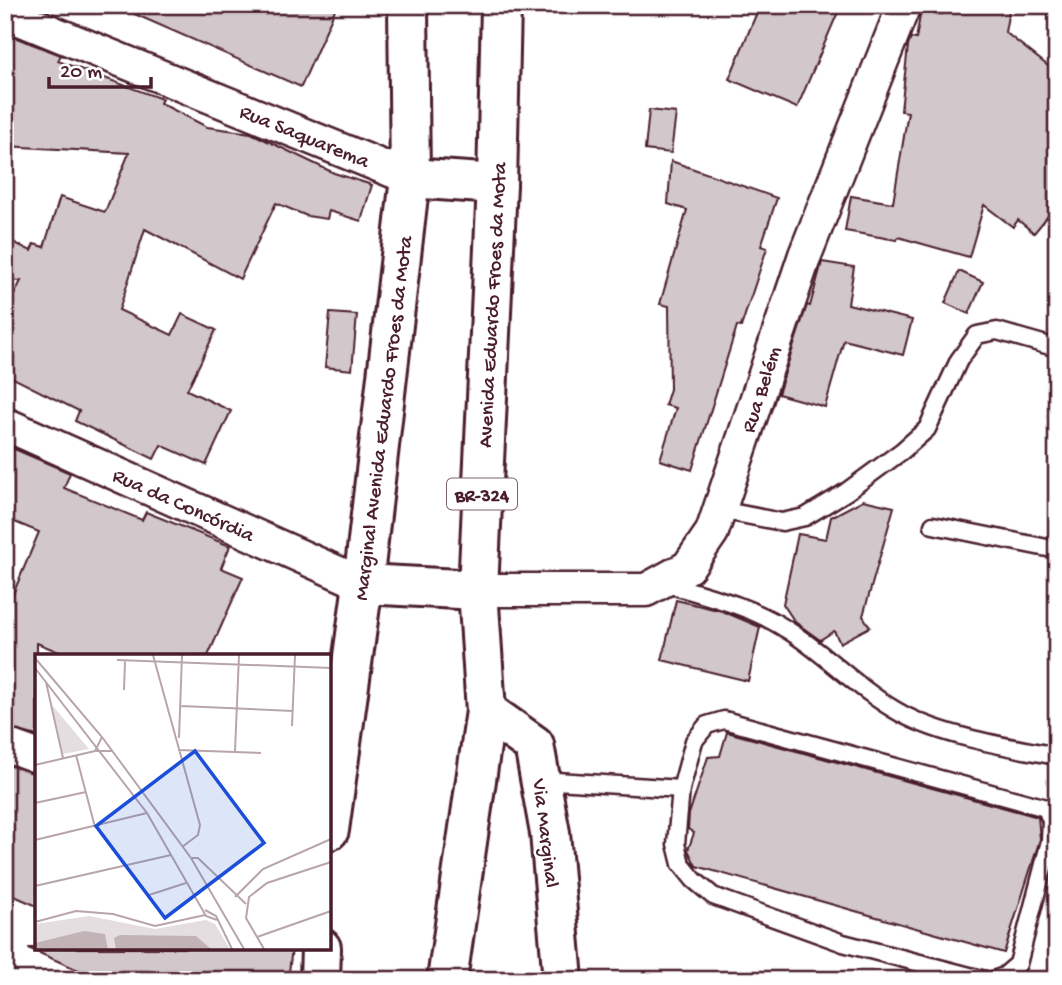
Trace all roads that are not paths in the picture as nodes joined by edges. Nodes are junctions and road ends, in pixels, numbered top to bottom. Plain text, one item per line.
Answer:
1 (408, 5) edge
2 (501, 5) edge
3 (904, 5) edge
4 (5, 13) edge
5 (410, 178) junction
6 (497, 184) junction
7 (1057, 348) edge
8 (5, 424) edge
9 (720, 510) junction
10 (933, 525) dead end
11 (1057, 550) edge
12 (660, 582) junction
13 (363, 584) junction
14 (478, 590) junction
15 (486, 712) junction
16 (6, 745) edge
17 (35, 755) edge
18 (1057, 756) edge
19 (541, 780) junction
20 (681, 789) junction
21 (331, 816) edge
22 (321, 950) edge
23 (320, 980) edge
24 (447, 980) edge
25 (563, 980) edge
26 (985, 980) edge
27 (993, 980) edge

1 - 5 main road, Marginal Avenida Eduardo Froes da Mota
2 - 6 main road, Avenida Eduardo Froes da Mota / BR-324
3 - 9 street, Rua Belém
4 - 5 street, Rua Saquarema
5 - 6 main road
5 - 13 main road, Marginal Avenida Eduardo Froes da Mota
6 - 14 main road, Avenida Eduardo Froes da Mota / BR-324
7 - 9 lane
8 - 13 street, Rua da Concórdia
9 - 12 street, Rua Belém
10 - 11 lane
12 - 14 street, Rua Belém
12 - 18 lane
13 - 14 main road
13 - 21 main road, Marginal Avenida Eduardo Froes da Mota
14 - 15 main road, Avenida Eduardo Froes da Mota / BR-324
15 - 19 main road, Via Marginal
15 - 24 main road, Avenida Eduardo Froes da Mota / BR-324
16 - 17 street
19 - 20 lane
19 - 25 main road, Via Marginal
20 - 26 lane
20 - 27 lane
22 - 23 main road

